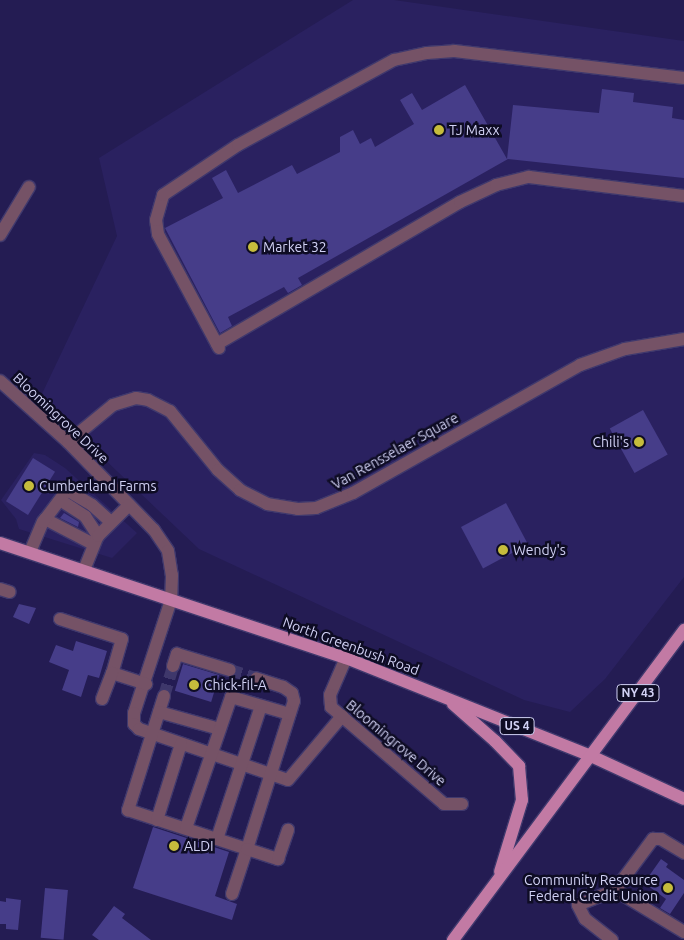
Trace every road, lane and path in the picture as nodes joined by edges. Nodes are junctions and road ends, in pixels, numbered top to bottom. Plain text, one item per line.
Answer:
1 (684, 78) edge
2 (29, 187) dead end
3 (684, 196) edge
4 (0, 235) edge
5 (684, 339) edge
6 (0, 381) edge
7 (68, 442) junction
8 (129, 505) junction
9 (55, 506) junction
10 (111, 522) junction
11 (96, 540) junction
12 (0, 542) edge
13 (30, 552) junction
14 (84, 570) junction
15 (171, 600) junction
16 (60, 619) dead end
17 (684, 630) edge
18 (346, 658) junction
19 (174, 666) tunnel mouth
20 (230, 670) tunnel mouth
21 (112, 673) junction
22 (256, 678) tunnel mouth
23 (146, 684) junction
24 (164, 696) tunnel mouth
25 (443, 696) junction
26 (102, 699) dead end
27 (261, 706) junction
28 (160, 712) junction
29 (290, 714) junction
30 (342, 716) junction
31 (220, 729) junction
32 (153, 736) junction
33 (181, 744) junction
34 (213, 753) junction
35 (591, 756) junction
36 (242, 763) junction
37 (272, 775) junction
38 (684, 799) edge
39 (462, 804) dead end
40 (157, 820) junction
41 (186, 828) junction
42 (288, 830) dead end
43 (217, 839) junction
44 (247, 849) junction
45 (684, 853) edge
46 (499, 879) junction
47 (615, 890) junction
48 (232, 894) dead end
49 (684, 932) edge
50 (453, 940) edge
51 (612, 940) edge

1 - 3 street
2 - 4 street
5 - 7 street, Van Rensselaer Square
6 - 7 street, Bloomingrove Drive
7 - 8 street, Bloomingrove Drive
8 - 10 street
8 - 15 street, Bloomingrove Drive
9 - 10 street
9 - 11 street
9 - 11 street
9 - 13 street
10 - 11 street
11 - 14 street
12 - 13 main road, North Greenbush Road / US 4
13 - 14 main road, North Greenbush Road / US 4
14 - 15 main road, North Greenbush Road / US 4
15 - 18 main road, North Greenbush Road / US 4
15 - 23 street
16 - 21 street
17 - 35 main road, NY 43
18 - 25 main road, North Greenbush Road / US 4
18 - 30 street, Bloomingrove Drive
19 - 20 street
21 - 23 street
21 - 26 street
22 - 29 street
23 - 32 street
24 - 28 street
25 - 35 main road, North Greenbush Road / US 4
25 - 46 main road
27 - 29 street
27 - 31 street
27 - 36 street
28 - 31 street
28 - 32 street
29 - 37 street
30 - 37 street
30 - 39 street, Bloomingrove Drive
31 - 34 street
32 - 33 street
32 - 40 street
33 - 34 street
33 - 40 street
34 - 36 street
34 - 41 street
35 - 38 main road, North Greenbush Road / US 4
35 - 46 main road, NY 43
36 - 37 street
36 - 43 street
37 - 44 street
40 - 41 street
41 - 43 street
42 - 44 street
43 - 44 street
44 - 48 street
45 - 47 street
46 - 50 main road, NY 43
47 - 49 street
47 - 51 street

